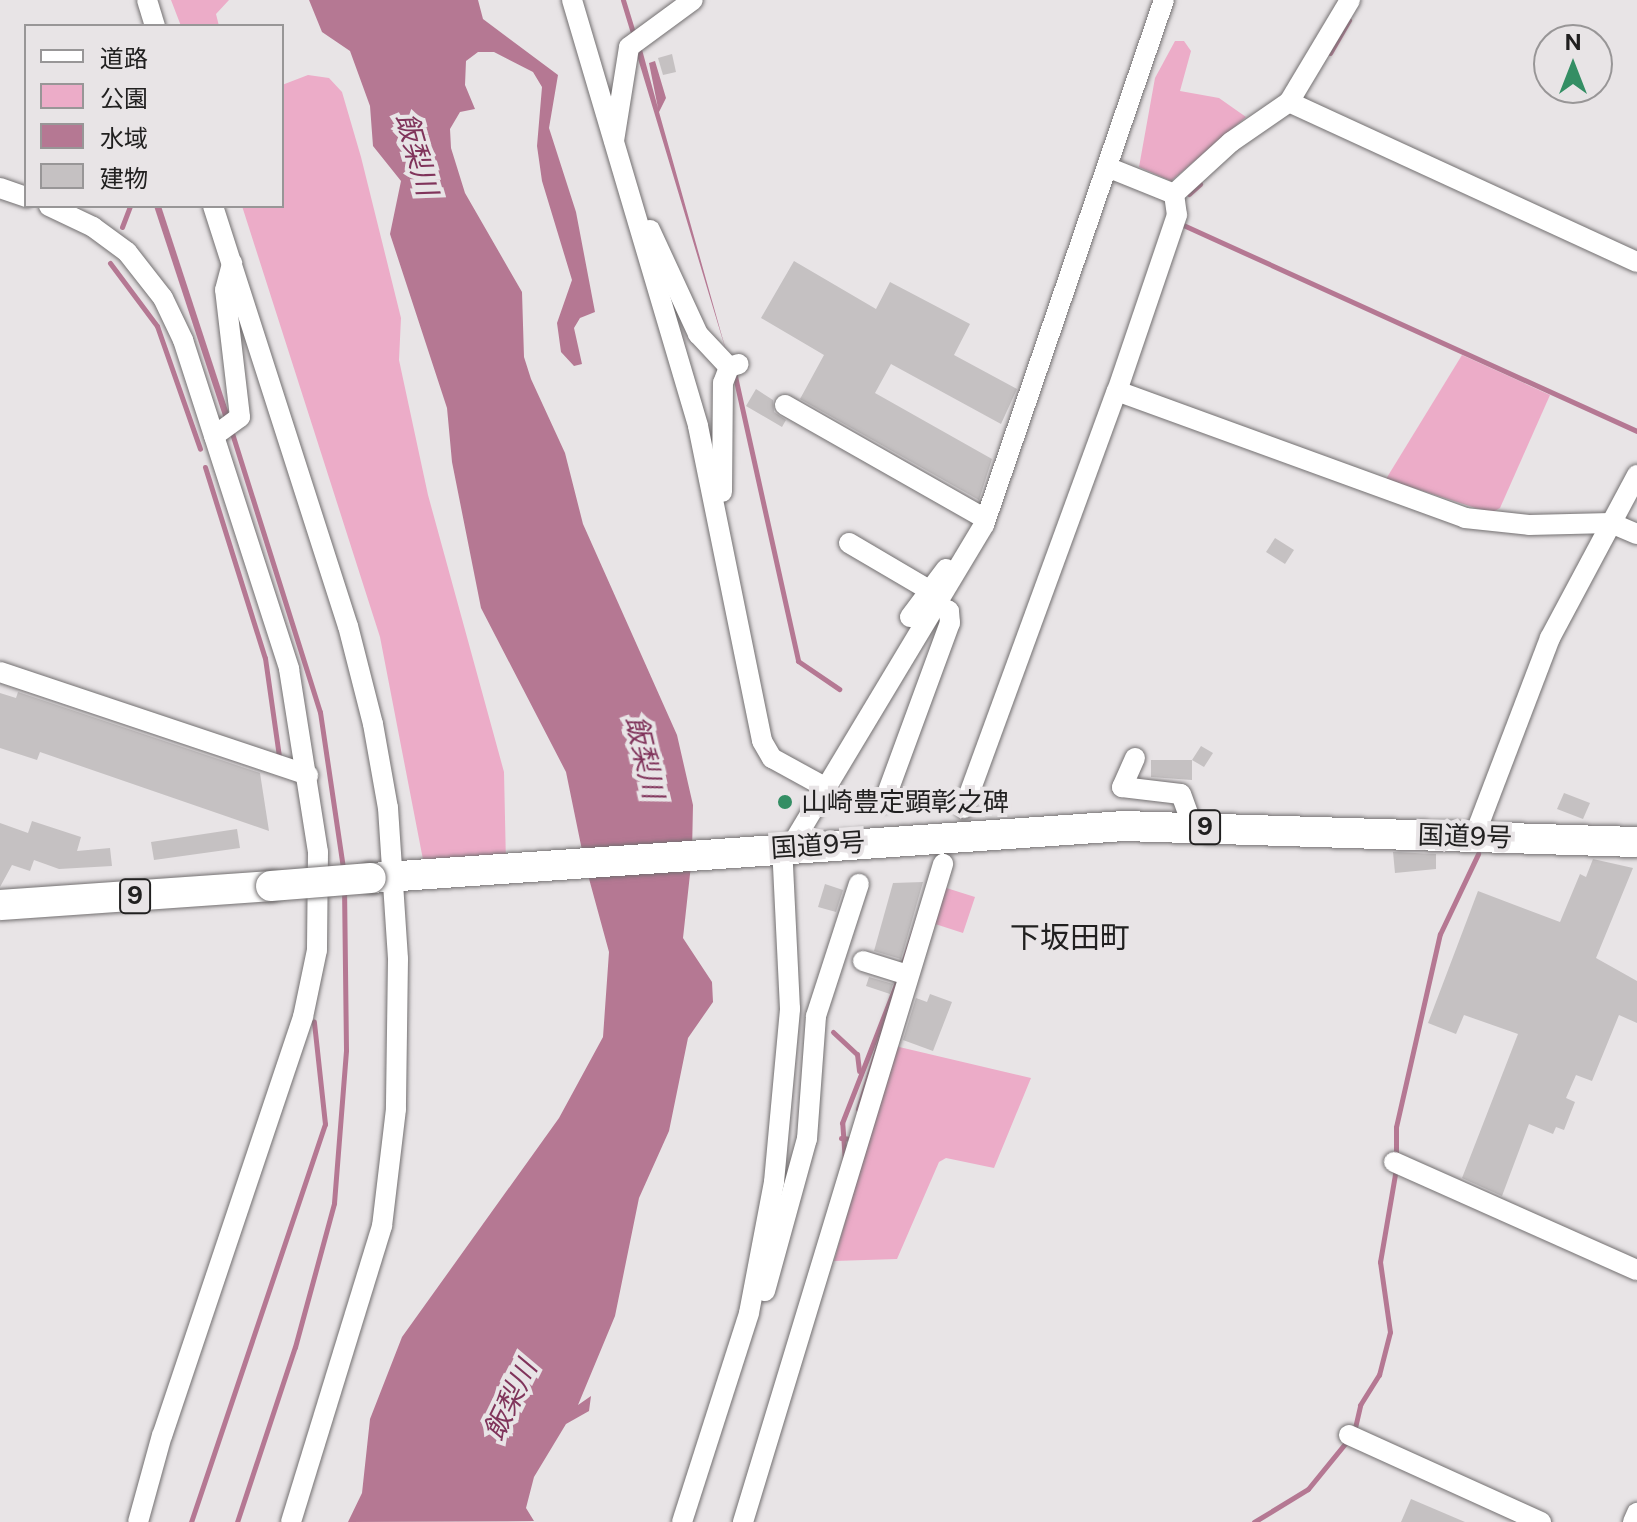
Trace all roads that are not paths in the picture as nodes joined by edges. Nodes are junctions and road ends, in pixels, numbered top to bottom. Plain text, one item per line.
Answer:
1 (147, 0) edge
2 (572, 0) edge
3 (693, 0) edge
4 (1164, 0) edge
5 (1350, 0) edge
6 (154, 24) edge
7 (1289, 102) junction
8 (614, 142) junction
9 (1107, 167) junction
10 (0, 188) edge
11 (1174, 194) junction
12 (24, 196) edge
13 (53, 208) edge
14 (214, 208) edge
15 (639, 226) junction
16 (1637, 262) edge
17 (232, 263) junction
18 (1117, 391) junction
19 (785, 405) dead end
20 (214, 436) junction
21 (1637, 475) edge
22 (716, 502) junction
23 (986, 519) junction
24 (1611, 523) junction
25 (1637, 534) edge
26 (849, 543) dead end
27 (933, 597) junction
28 (910, 617) dead end
29 (0, 672) edge
30 (1135, 758) dead end
31 (308, 775) junction
32 (823, 786) junction
33 (884, 802) dead end
34 (964, 808) dead end
35 (1193, 827) junction
36 (1474, 837) junction
37 (1637, 842) edge
38 (782, 847) junction
39 (943, 864) dead end
40 (388, 877) junction
41 (859, 884) dead end
42 (0, 905) edge
43 (863, 961) dead end
44 (903, 974) junction
45 (1396, 1163) dead end
46 (1637, 1270) edge
47 (749, 1313) junction
48 (1351, 1436) dead end
49 (1637, 1513) edge
50 (138, 1522) edge
51 (291, 1522) edge
52 (682, 1522) edge
53 (743, 1522) edge
54 (1541, 1522) edge
55 (1633, 1522) edge

1 - 6 street
2 - 8 street
3 - 8 street
4 - 9 street
5 - 7 street
7 - 11 street
7 - 16 street
8 - 15 street
9 - 11 street
9 - 23 street
10 - 12 street
11 - 18 street
13 - 20 street
14 - 17 street
15 - 22 street
15 - 22 street
17 - 20 street
17 - 40 street
18 - 24 street
18 - 34 street
19 - 23 street
20 - 31 street
21 - 24 street
22 - 32 street
23 - 27 street
24 - 25 street
24 - 36 street
26 - 27 street
27 - 28 street
27 - 32 street
27 - 33 street
29 - 31 street
30 - 35 street
31 - 50 street
32 - 38 street
35 - 36 highway, 国道9号 / 9
35 - 38 highway, 国道9号 / 9
36 - 37 highway, 国道9号 / 9
38 - 40 highway, 国道9号 / 9
38 - 47 street
39 - 44 street
40 - 42 highway, 国道9号 / 9, bridge
40 - 51 street
41 - 47 street
43 - 44 street
44 - 53 street
45 - 46 street
47 - 52 street
48 - 54 street
49 - 55 street

